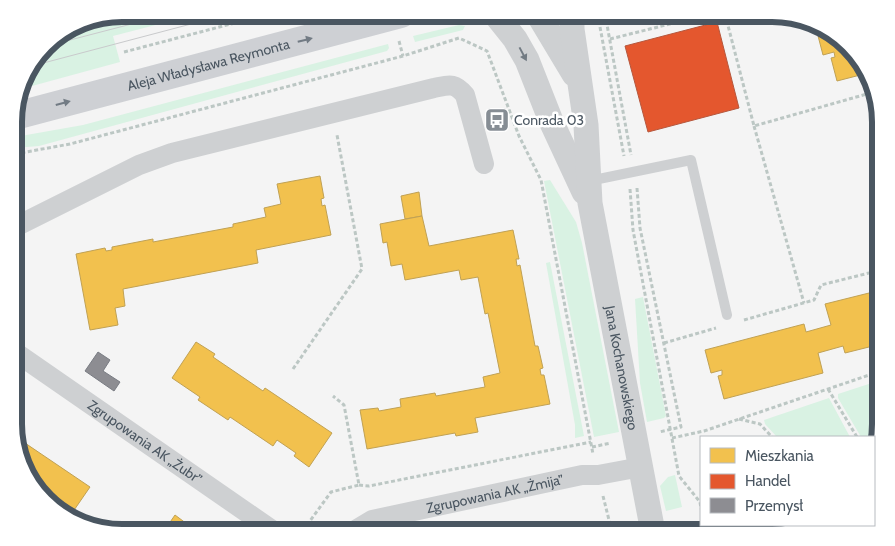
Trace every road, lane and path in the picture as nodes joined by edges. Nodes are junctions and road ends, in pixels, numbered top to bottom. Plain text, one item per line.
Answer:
1 (238, 22) edge
2 (371, 22) edge
3 (501, 22) edge
4 (543, 22) edge
5 (572, 22) edge
6 (607, 22) edge
7 (678, 22) edge
8 (727, 22) edge
9 (599, 23) dead end
10 (610, 39) junction
11 (399, 41) dead end
12 (124, 52) dead end
13 (403, 56) junction
14 (580, 85) junction
15 (868, 94) edge
16 (333, 112) junction
17 (23, 114) edge
18 (754, 126) junction
19 (22, 153) edge
20 (484, 164) dead end
21 (631, 172) junction
22 (589, 192) junction
23 (22, 223) edge
24 (872, 272) edge
25 (804, 303) junction
26 (727, 315) dead end
27 (739, 322) dead end
28 (720, 327) dead end
29 (664, 343) junction
30 (22, 357) edge
31 (293, 368) dead end
32 (872, 374) edge
33 (828, 389) junction
34 (333, 396) dead end
35 (739, 419) junction
36 (670, 430) junction
37 (771, 436) edge
38 (856, 436) edge
39 (672, 438) junction
40 (591, 442) junction
41 (641, 467) junction
42 (598, 475) junction
43 (359, 485) junction
44 (700, 502) edge
45 (610, 523) edge
46 (651, 523) edge
47 (263, 524) edge
48 (308, 524) edge
49 (366, 524) edge

1 - 12 path
17 -> 2 main road, Aleja Władysława Reymonta
3 -> 22 street, Jana Kochanowskiego
4 - 14 street, Jana Kochanowskiego
5 - 14 street
6 - 10 path
7 - 10 path
8 - 18 path
9 - 21 path
10 - 21 path
11 - 13 path
13 - 19 path
13 - 40 path
14 - 22 street, Jana Kochanowskiego
15 - 18 path
16 - 20 street
16 - 23 street
16 - 31 path
18 - 25 path
21 - 22 lane
21 - 26 lane
21 - 29 path
21 - 36 path
22 - 41 street, Jana Kochanowskiego
24 - 25 path
25 - 27 path
28 - 29 path
29 - 36 path
30 - 47 street, Zgrupowania AK „Żubr”
32 - 33 path
33 - 35 path
33 - 38 path
34 - 43 path
35 - 37 path
35 - 39 path
36 - 39 path
39 - 44 path
40 - 42 path
40 - 43 path
41 - 42 street, Zgrupowania AK „Żmija”
41 - 46 street, Jana Kochanowskiego
42 - 45 path
42 - 49 street, Zgrupowania AK „Żmija”
43 - 48 path

